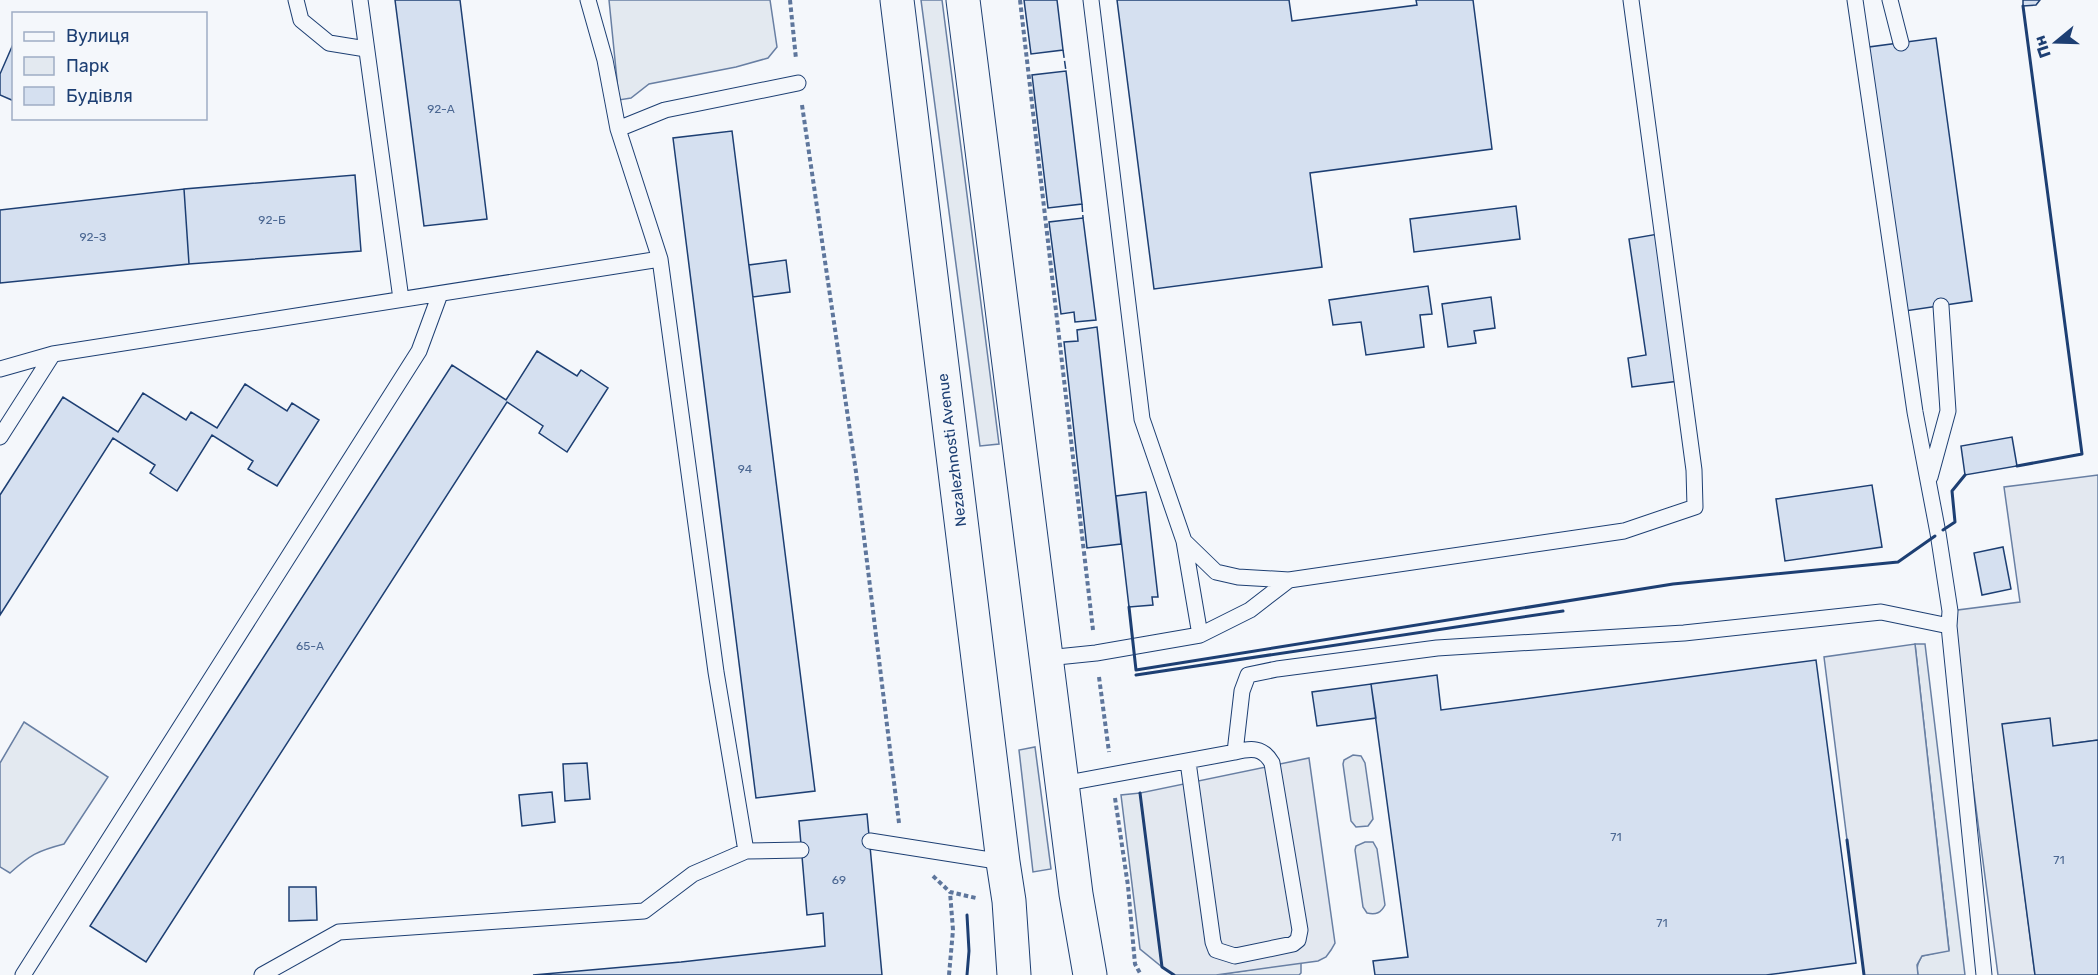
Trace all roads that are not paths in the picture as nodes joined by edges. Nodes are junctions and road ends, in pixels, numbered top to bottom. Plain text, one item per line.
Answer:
1 (296, 0) edge
2 (360, 0) edge
3 (588, 0) edge
4 (897, 0) edge
5 (963, 0) edge
6 (1091, 0) edge
7 (1631, 0) edge
8 (1855, 0) edge
9 (1890, 0) edge
10 (1901, 43) dead end
11 (366, 49) junction
12 (798, 83) road end
13 (618, 129) junction
14 (660, 259) junction
15 (440, 294) junction
16 (401, 299) junction
17 (1941, 306) dead end
18 (53, 354) junction
19 (0, 369) edge
20 (0, 437) edge
21 (1929, 479) junction
22 (1184, 541) junction
23 (1289, 580) junction
24 (1949, 626) junction
25 (1200, 635) junction
26 (1047, 658) junction
27 (1235, 752) junction
28 (1188, 762) junction
29 (1062, 784) junction
30 (870, 841) dead end
31 (801, 850) dead end
32 (746, 851) junction
33 (1003, 862) junction
34 (23, 975) edge
35 (262, 975) edge
36 (1014, 975) edge
37 (1090, 975) edge
38 (1984, 975) edge

1 - 11 lane
2 - 11 lane
3 - 13 lane
4 - 33 main road, Nezalezhnosti Avenue
5 - 26 main road
6 - 22 lane
7 - 23 lane
8 - 21 lane
9 - 10 lane
11 - 16 lane
12 - 13 lane
13 - 14 lane
14 - 15 lane
14 - 32 lane
15 - 16 lane
15 - 34 lane
16 - 18 lane
17 - 21 lane
18 - 19 lane
18 - 20 lane
21 - 24 lane
22 - 23 lane
22 - 25 lane
23 - 25 lane
24 - 27 lane
24 - 38 lane
25 - 26 lane
26 - 29 main road
27 - 28 lane
27 - 28 lane
28 - 29 lane
29 - 37 main road
30 - 33 lane
31 - 32 lane
32 - 35 lane
33 - 36 main road, Nezalezhnosti Avenue

